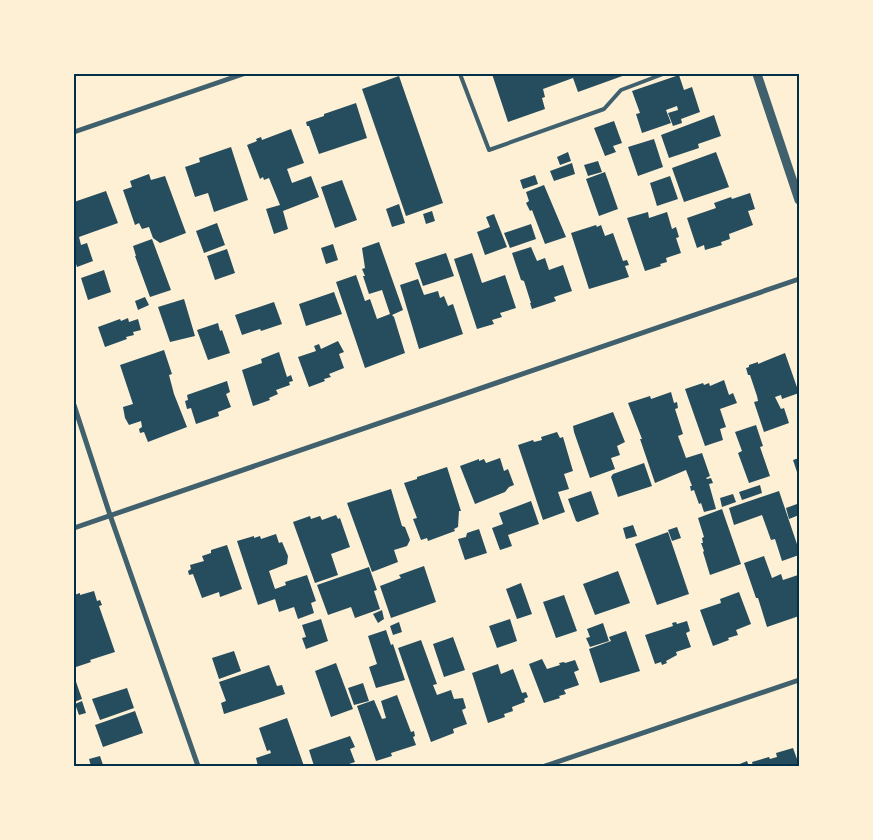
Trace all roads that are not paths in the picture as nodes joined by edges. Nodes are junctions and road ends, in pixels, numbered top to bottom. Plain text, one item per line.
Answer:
1 (243, 74) edge
2 (460, 74) edge
3 (663, 74) edge
4 (757, 74) edge
5 (74, 132) edge
6 (799, 200) edge
7 (799, 279) edge
8 (74, 405) edge
9 (110, 515) junction
10 (74, 528) edge
11 (799, 680) edge
12 (198, 766) edge
13 (545, 766) edge

1 - 5 street
2 - 3 lane
4 - 6 street
7 - 9 street
8 - 9 street
9 - 10 street
9 - 12 street
11 - 13 street

